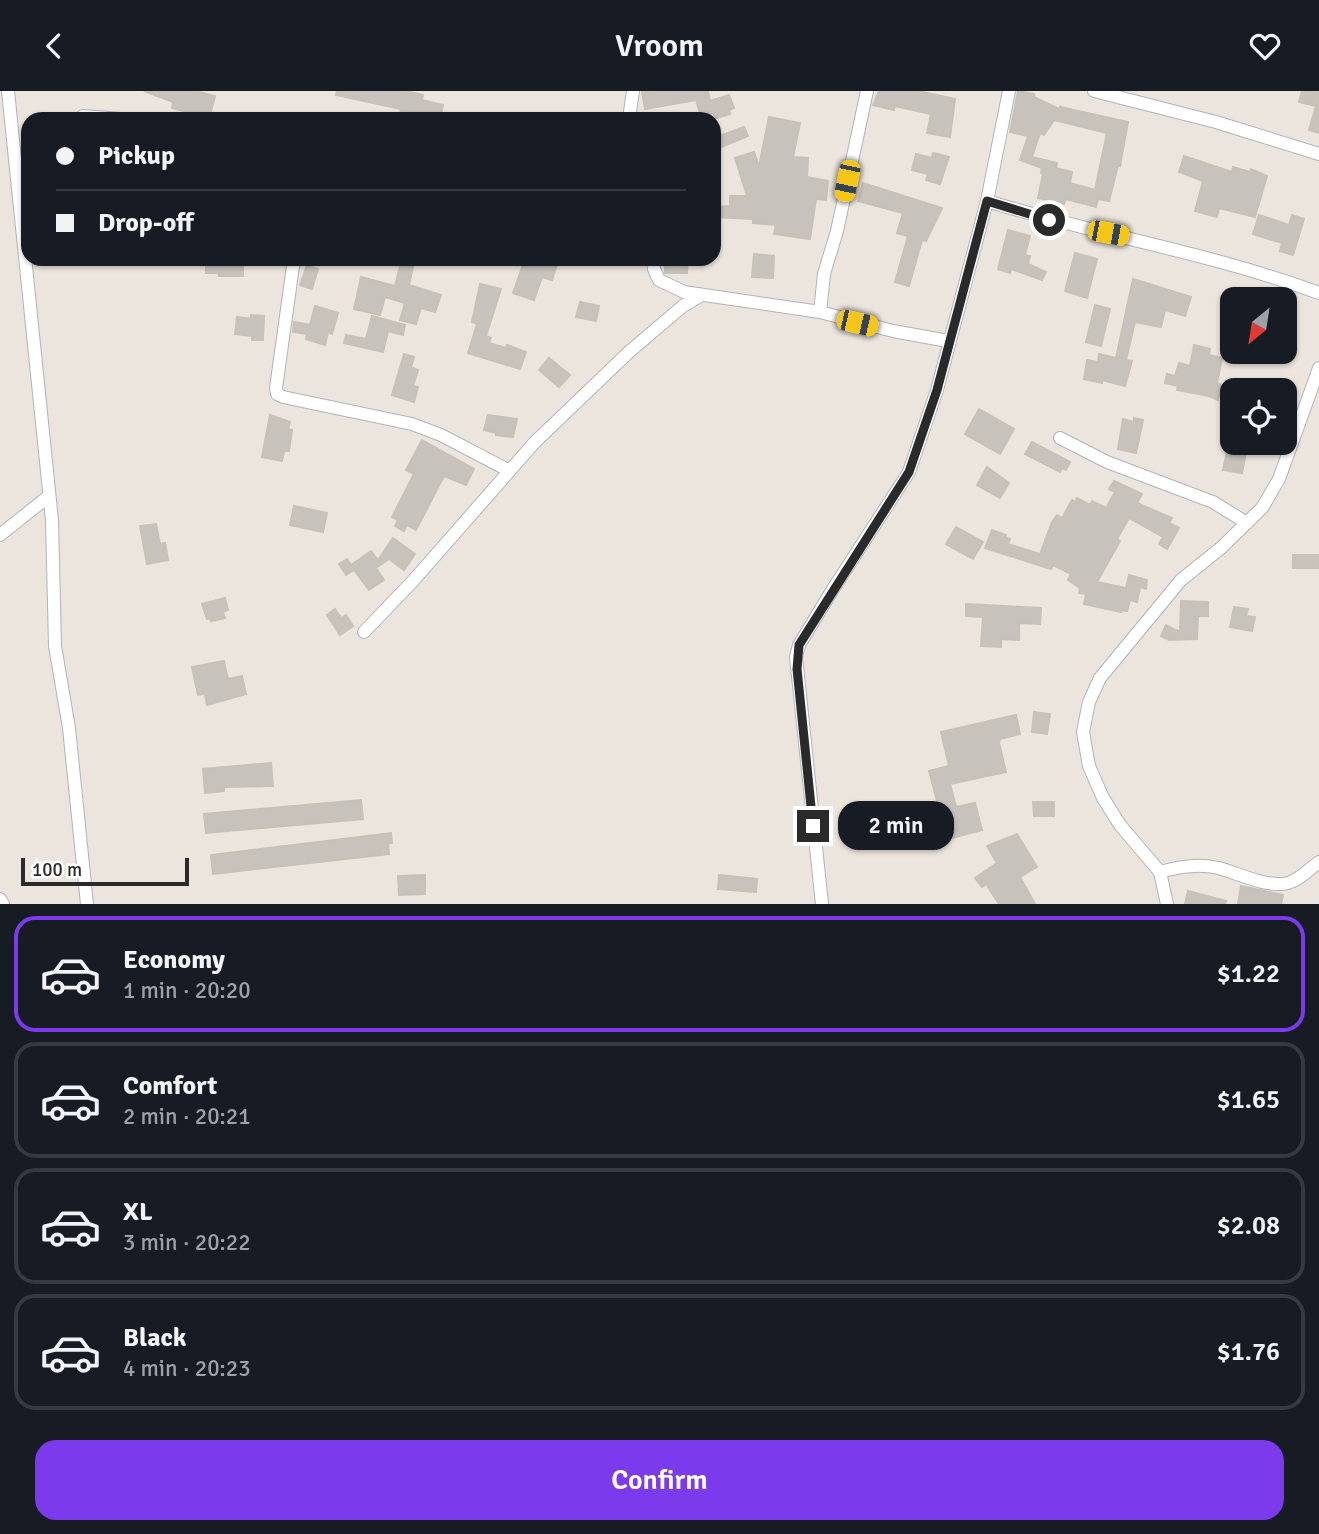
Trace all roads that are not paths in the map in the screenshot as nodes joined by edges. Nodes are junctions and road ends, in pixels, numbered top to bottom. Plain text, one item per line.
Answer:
1 (8, 91) edge
2 (633, 91) edge
3 (867, 91) edge
4 (1009, 91) edge
5 (1094, 91) edge
6 (630, 112) edge
7 (1319, 154) edge
8 (987, 201) junction
9 (21, 219) edge
10 (26, 266) edge
11 (293, 266) edge
12 (655, 266) edge
13 (1319, 293) edge
14 (700, 296) junction
15 (820, 312) junction
16 (948, 341) junction
17 (1319, 367) edge
18 (1315, 395) edge
19 (1060, 438) dead end
20 (508, 470) junction
21 (49, 496) junction
22 (1247, 523) junction
23 (0, 535) edge
24 (364, 632) dead end
25 (1319, 862) edge
26 (1160, 872) junction
27 (0, 899) edge
28 (3, 904) edge
29 (87, 904) edge
30 (822, 904) edge
31 (1167, 904) edge

1 - 9 street
2 - 6 street
3 - 15 street
4 - 8 street
5 - 7 street
8 - 13 street
8 - 16 street
10 - 21 street
11 - 20 street
12 - 14 street
14 - 15 street
14 - 20 street
15 - 16 street
16 - 30 street
17 - 18 street
18 - 22 street
19 - 22 street
20 - 24 street
21 - 23 street
21 - 29 street
22 - 26 street
25 - 26 street
26 - 31 street
27 - 28 street

